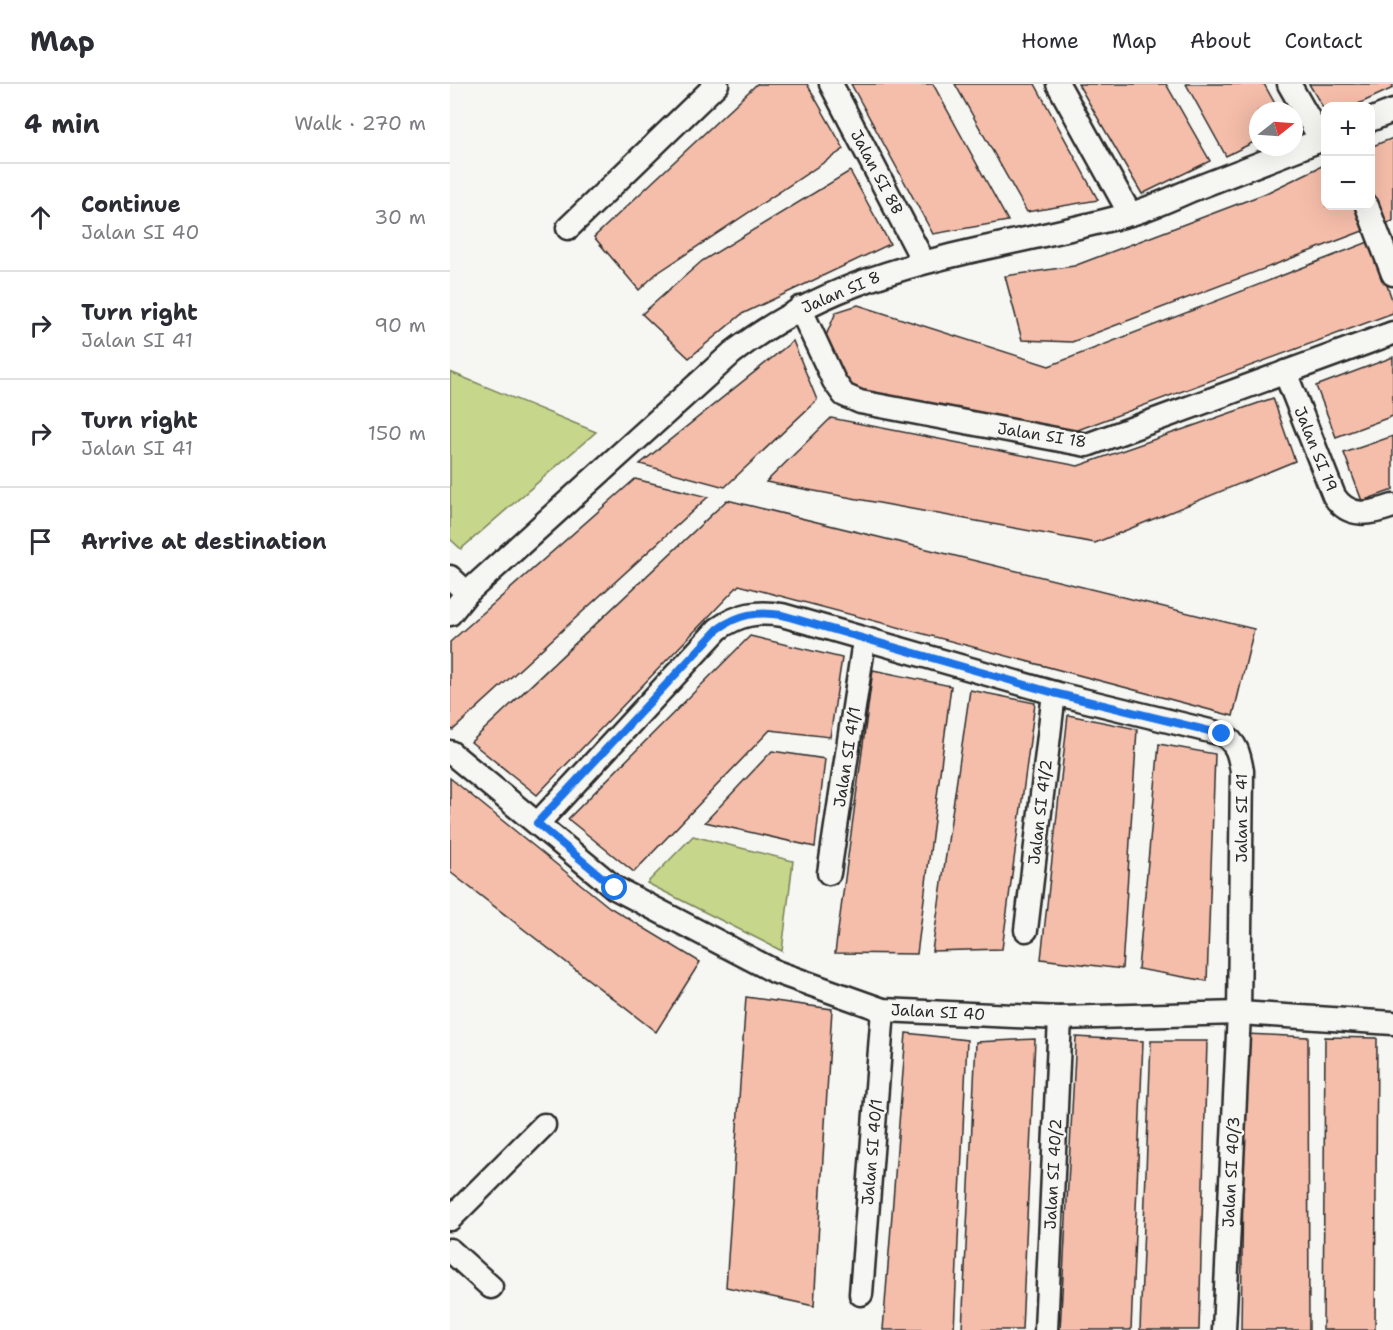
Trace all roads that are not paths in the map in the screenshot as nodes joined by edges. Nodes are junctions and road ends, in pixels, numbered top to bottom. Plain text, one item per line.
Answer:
1 (717, 84) edge
2 (831, 84) edge
3 (1058, 84) edge
4 (1289, 84) edge
5 (1393, 111) edge
6 (1375, 118) edge
7 (1321, 136) edge
8 (1321, 140) edge
9 (1369, 210) edge
10 (1130, 214) junction
11 (568, 228) dead end
12 (923, 261) junction
13 (1393, 274) edge
14 (800, 308) junction
15 (1393, 333) edge
16 (1286, 372) junction
17 (1393, 506) edge
18 (450, 577) edge
19 (467, 593) junction
20 (450, 614) edge
21 (864, 641) junction
22 (1054, 693) junction
23 (450, 752) edge
24 (537, 823) junction
25 (830, 873) dead end
26 (1026, 930) dead end
27 (883, 1010) junction
28 (1239, 1013) junction
29 (1060, 1018) junction
30 (1393, 1023) edge
31 (544, 1125) dead end
32 (450, 1219) edge
33 (450, 1250) edge
34 (491, 1287) dead end
35 (861, 1294) dead end
36 (1046, 1330) edge
37 (1224, 1330) edge

1 - 11 street
2 - 12 street, Jalan SI 8B
3 - 10 street
4 - 7 street
5 - 6 street
8 - 10 street, Jalan SI 8
9 - 13 street
10 - 12 street, Jalan SI 8
12 - 14 street, Jalan SI 8
14 - 16 street, Jalan SI 18
14 - 19 street, Jalan SI 8
15 - 16 street, Jalan SI 18
16 - 17 street, Jalan SI 19
18 - 19 street
19 - 20 street, Jalan SI 8
21 - 22 street, Jalan SI 41
21 - 24 street, Jalan SI 41
21 - 25 street, Jalan SI 41/1
22 - 26 street, Jalan SI 41/2
22 - 28 street, Jalan SI 41
23 - 24 street, Jalan SI 40
24 - 27 street, Jalan SI 40
27 - 29 street, Jalan SI 40
27 - 35 street, Jalan SI 40/1
28 - 29 street, Jalan SI 40
28 - 30 street, Jalan SI 40
28 - 37 street, Jalan SI 40/3
29 - 36 street, Jalan SI 40/2
31 - 32 street
33 - 34 street

